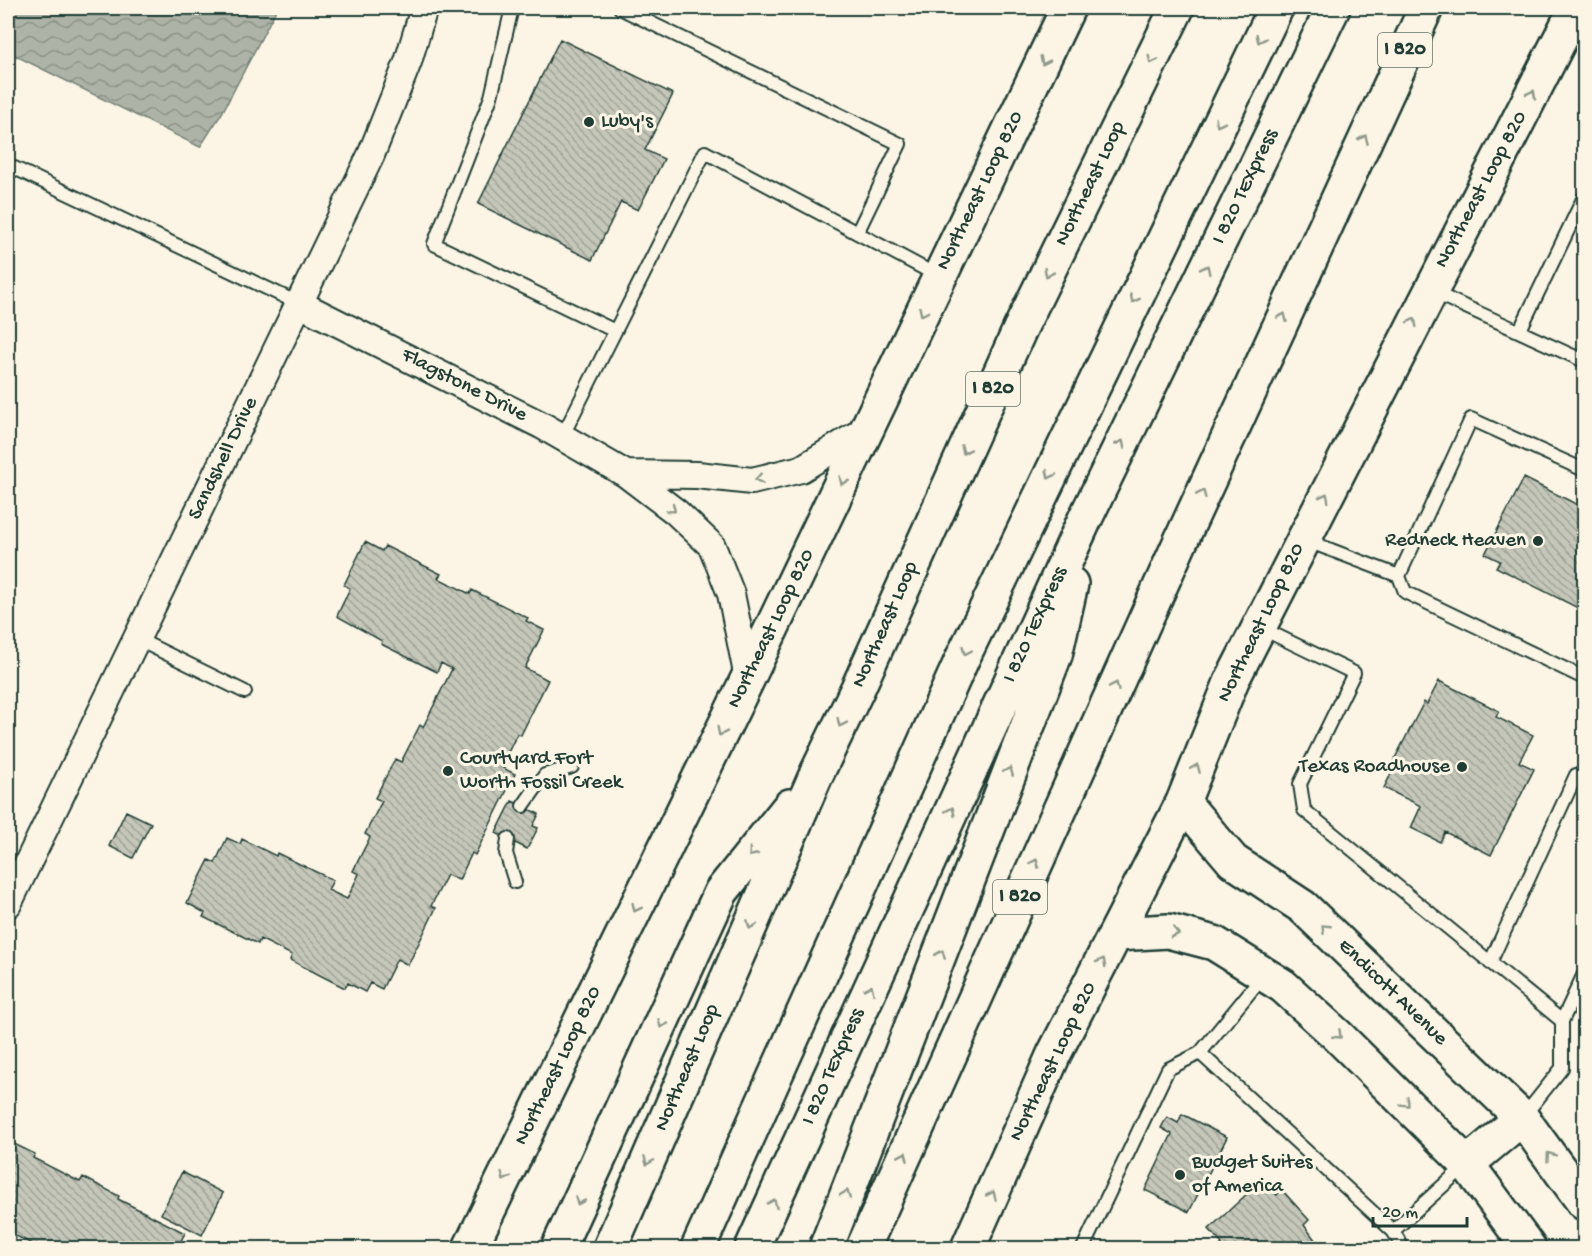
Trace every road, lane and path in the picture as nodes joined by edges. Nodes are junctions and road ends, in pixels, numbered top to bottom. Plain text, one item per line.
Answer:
1 (424, 8) edge
2 (512, 8) edge
3 (620, 8) edge
4 (1068, 8) edge
5 (1177, 8) edge
6 (1276, 8) edge
7 (1333, 8) edge
8 (1426, 8) edge
9 (1575, 27) edge
10 (8, 165) edge
11 (1584, 197) edge
12 (857, 233) junction
13 (939, 277) junction
14 (1429, 290) junction
15 (300, 304) junction
16 (1520, 330) junction
17 (615, 331) junction
18 (1584, 361) edge
19 (868, 428) junction
20 (562, 437) junction
21 (1584, 470) edge
22 (626, 474) junction
23 (1084, 521) junction
24 (1304, 539) junction
25 (1399, 576) junction
26 (1258, 627) junction
27 (137, 639) junction
28 (748, 678) junction
29 (1584, 678) edge
30 (245, 692) dead end
31 (572, 767) dead end
32 (816, 775) junction
33 (1584, 779) edge
34 (1183, 802) junction
35 (523, 806) dead end
36 (508, 839) dead end
37 (515, 882) dead end
38 (8, 904) edge
39 (1117, 934) junction
40 (1490, 963) junction
41 (1584, 974) edge
42 (1264, 975) junction
43 (1562, 1021) junction
44 (1200, 1053) junction
45 (1522, 1118) junction
46 (1467, 1164) junction
47 (1584, 1203) edge
48 (1393, 1231) junction
49 (470, 1248) edge
50 (558, 1248) edge
51 (610, 1248) edge
52 (698, 1248) edge
53 (752, 1248) edge
54 (826, 1248) edge
55 (863, 1248) edge
56 (968, 1248) edge
57 (1083, 1248) edge
58 (1403, 1248) edge
59 (1529, 1248) edge

1 - 15 street, Sandshell Drive
2 - 17 lane
3 - 12 lane
4 -> 13 main road, Northeast Loop 820
5 -> 32 main road, Northeast Loop / I 820
6 -> 52 main road
23 -> 7 main road, I 820 TEXpress
55 -> 8 main road, I 820
14 -> 9 main road, Northeast Loop 820
10 - 15 lane
11 - 16 lane
12 - 13 lane
12 - 17 lane
13 -> 19 main road, Northeast Loop 820
14 - 16 lane
24 -> 14 main road, Northeast Loop 820
15 - 20 street, Flagstone Drive
15 - 27 street, Sandshell Drive
16 - 18 lane
17 - 20 lane
19 -> 22 street, Flagstone Drive
19 -> 28 main road, Northeast Loop 820
20 - 22 street, Flagstone Drive
21 - 25 lane
22 -> 28 street, Flagstone Drive
53 -> 23 main road, I 820 TEXpress
54 -> 23 main road
24 - 25 lane
24 - 26 main road, Northeast Loop 820
25 - 29 lane
34 -> 26 main road, Northeast Loop 820
26 - 40 lane
27 - 30 lane
27 - 38 street, Sandshell Drive
28 -> 49 main road, Northeast Loop 820
31 - 35 lane
32 -> 50 main road
32 -> 51 main road, Northeast Loop / I 820
33 - 40 lane
34 - 39 main road, Northeast Loop 820
45 -> 34 main road, Endicott Avenue
36 - 37 lane
39 -> 42 main road
56 -> 39 main road, Northeast Loop 820
40 - 43 lane
41 - 43 lane
42 - 44 lane
42 -> 46 main road
43 - 45 lane
44 - 48 lane
44 - 57 lane
45 - 46 main road
47 -> 45 main road, Endicott Avenue
46 - 48 lane
46 - 59 main road
48 - 58 lane

